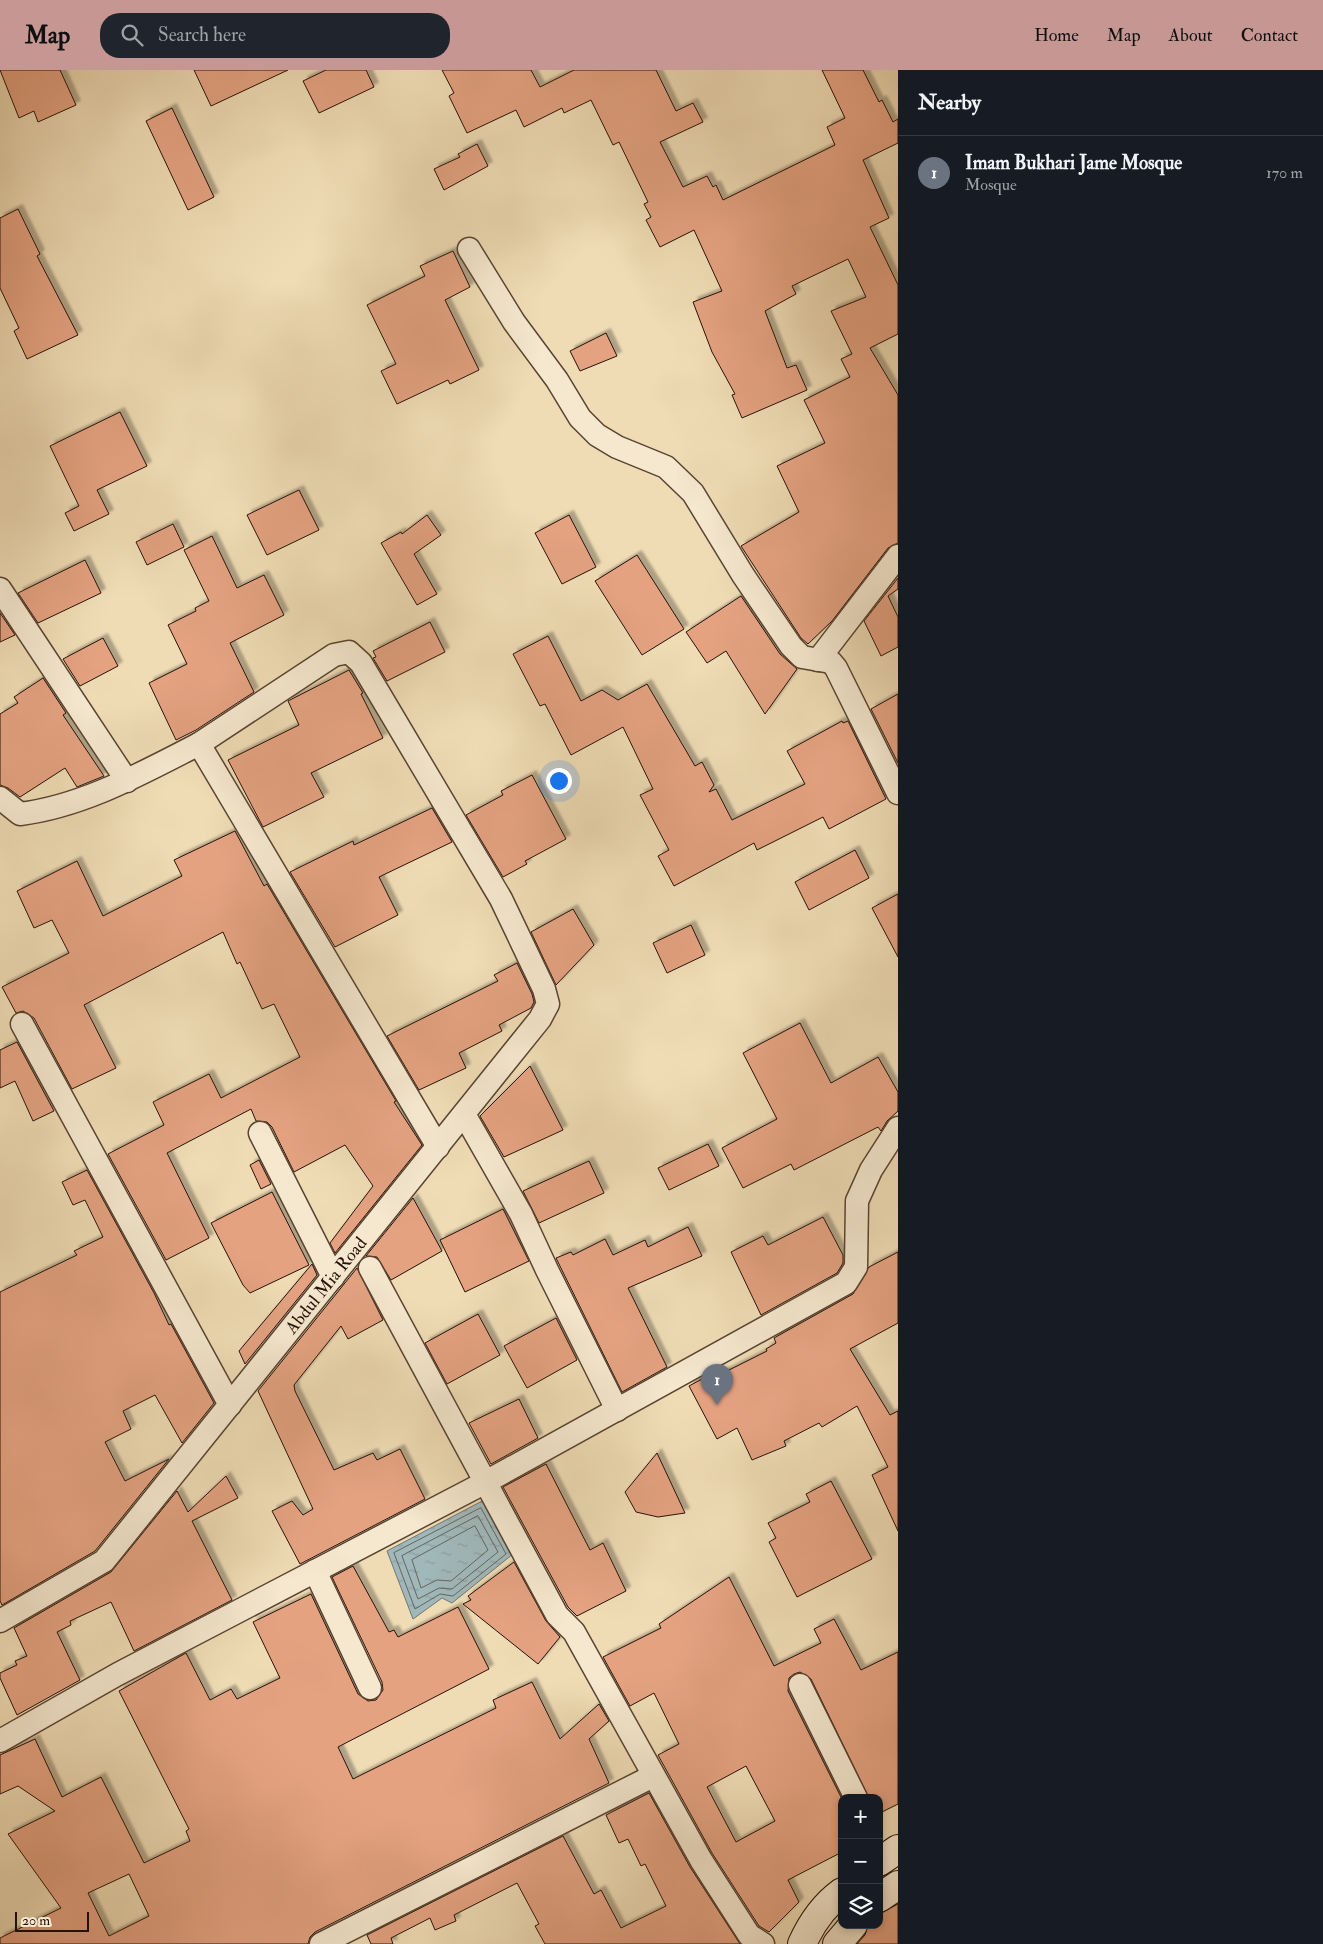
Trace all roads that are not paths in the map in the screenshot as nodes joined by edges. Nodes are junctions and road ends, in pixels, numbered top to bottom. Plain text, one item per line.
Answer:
1 (469, 249) dead end
2 (898, 556) edge
3 (0, 589) edge
4 (818, 660) junction
5 (199, 744) junction
6 (127, 781) junction
7 (898, 793) edge
8 (0, 798) edge
9 (22, 1024) dead end
10 (464, 1114) junction
11 (898, 1128) edge
12 (260, 1133) dead end
13 (438, 1147) junction
14 (370, 1268) dead end
15 (333, 1277) junction
16 (230, 1405) junction
17 (617, 1410) junction
18 (484, 1483) junction
19 (315, 1571) junction
20 (0, 1621) edge
21 (800, 1685) dead end
22 (370, 1688) dead end
23 (0, 1741) edge
24 (654, 1776) junction
25 (854, 1794) edge
26 (898, 1885) edge
27 (838, 1895) edge
28 (883, 1895) edge
29 (849, 1929) edge
30 (321, 1944) edge
31 (763, 1944) edge
32 (802, 1944) edge
33 (836, 1944) edge

1 - 4 street
2 - 4 street
3 - 6 street
4 - 7 street
5 - 6 street
5 - 10 street, Abdul Mia Road
5 - 13 street
6 - 8 street
9 - 16 street
10 - 13 street, Abdul Mia Road
10 - 17 street
11 - 17 street
12 - 15 street
13 - 15 street, Abdul Mia Road
14 - 18 street
15 - 16 street, Abdul Mia Road
16 - 20 street, Abdul Mia Road
17 - 18 street
18 - 19 street
18 - 24 street
19 - 22 street
19 - 23 street
21 - 25 street
24 - 30 street
24 - 31 street
26 - 28 main road
27 - 32 main road
29 - 33 main road

